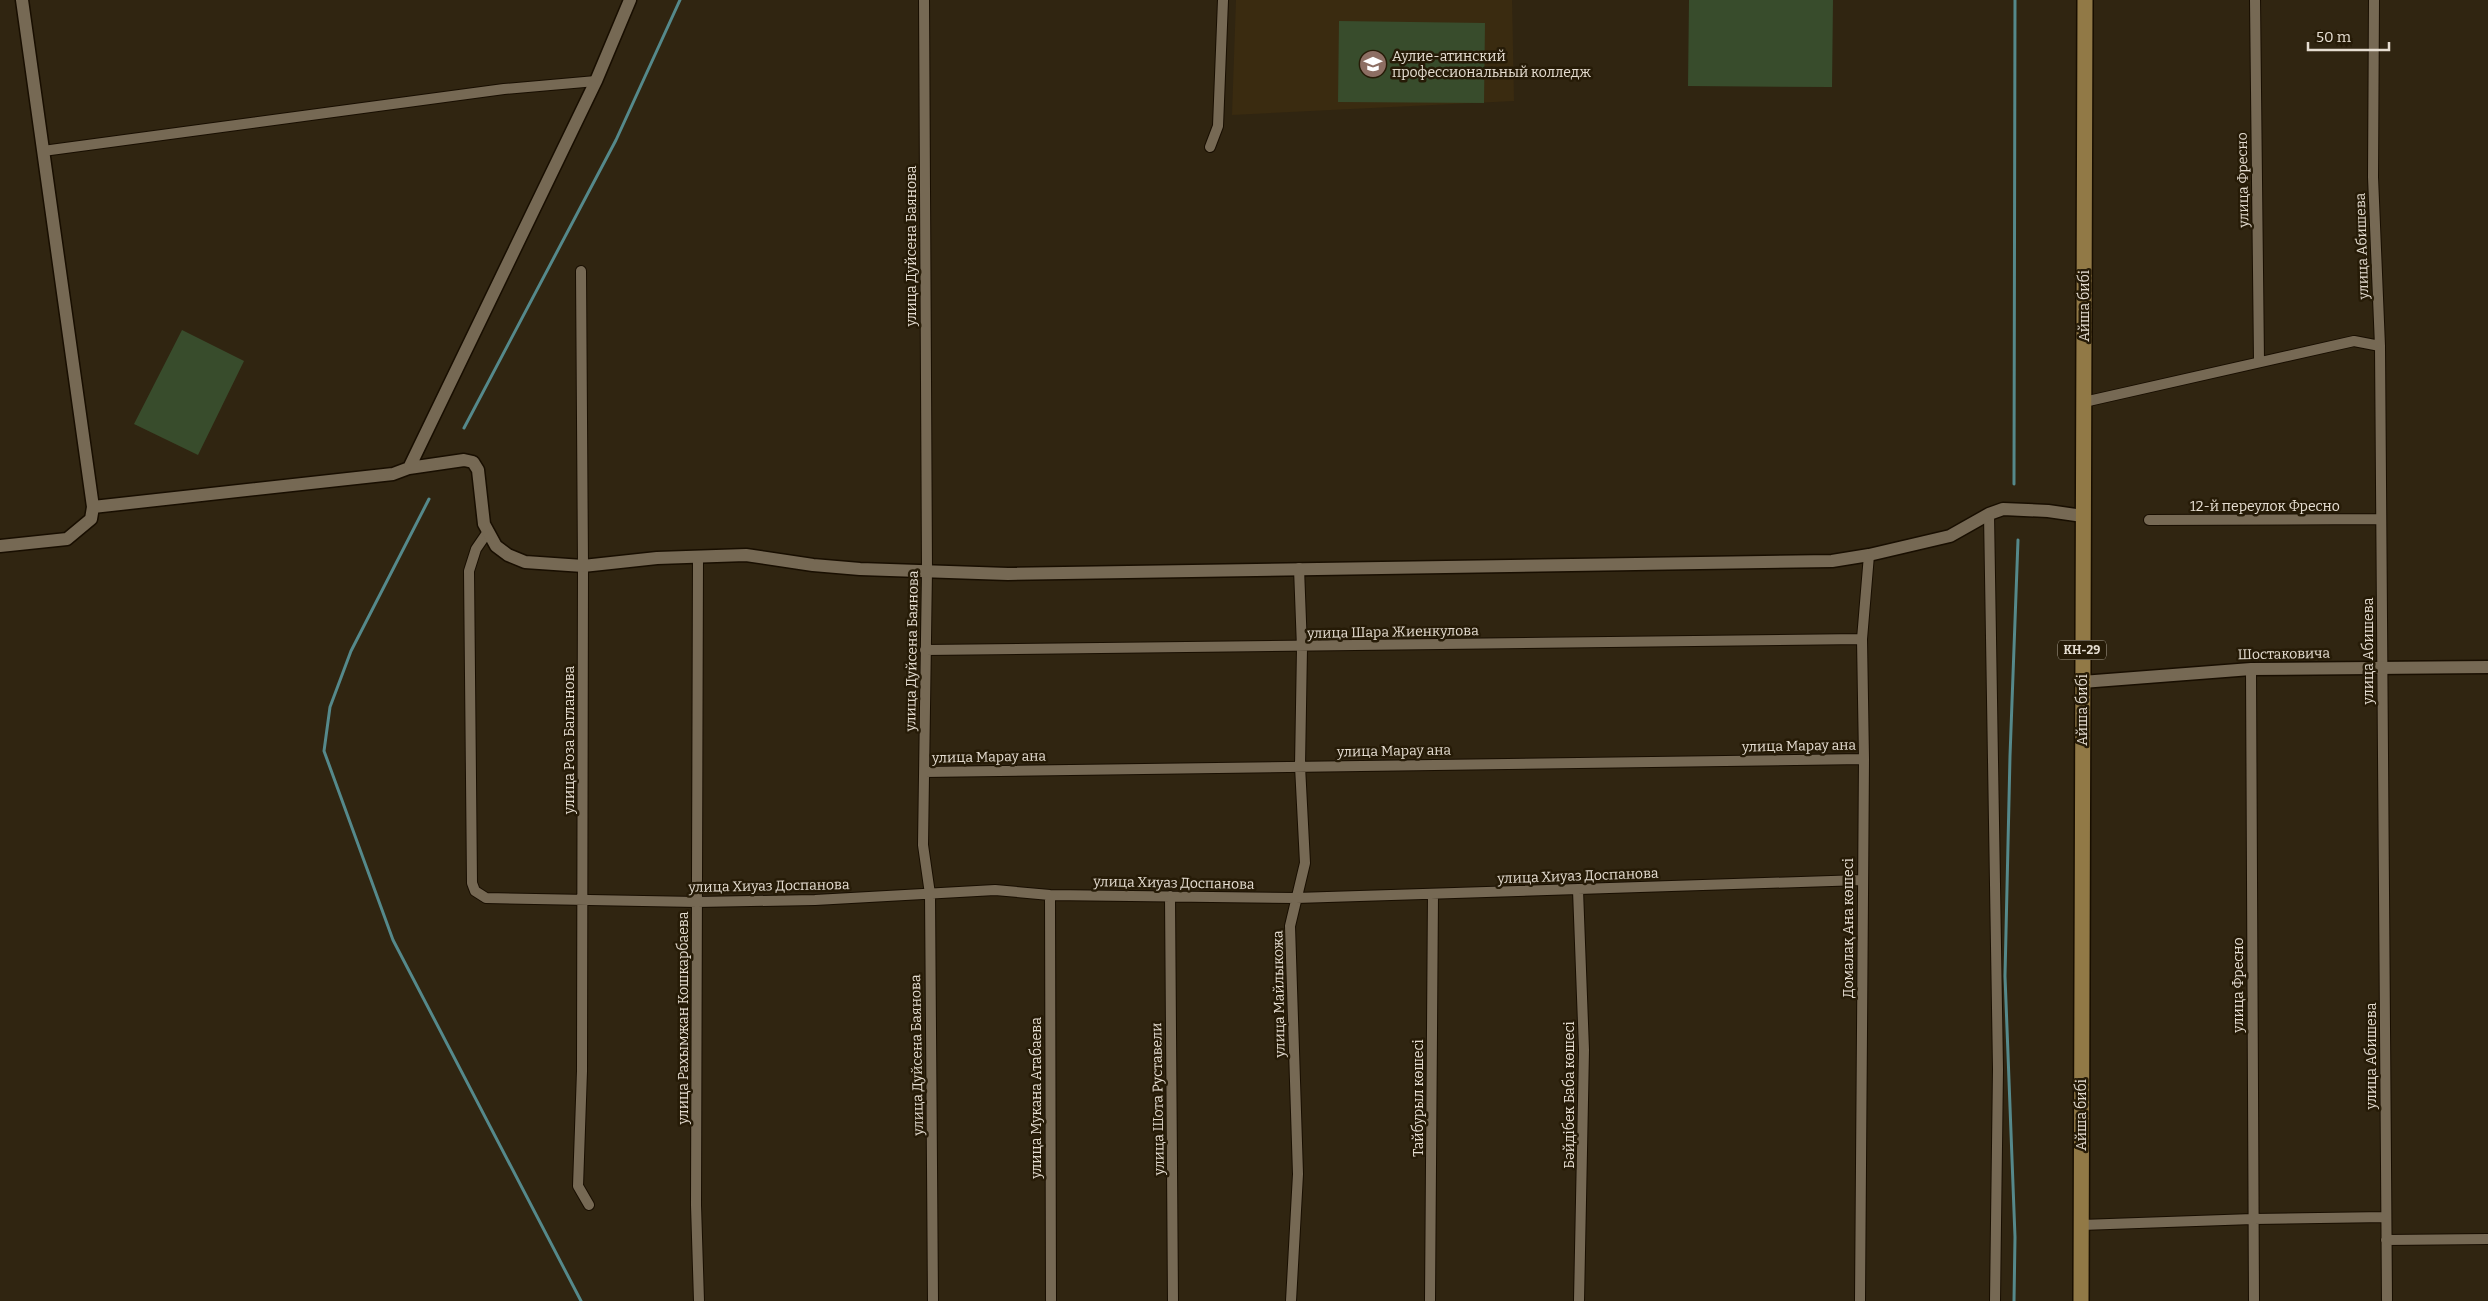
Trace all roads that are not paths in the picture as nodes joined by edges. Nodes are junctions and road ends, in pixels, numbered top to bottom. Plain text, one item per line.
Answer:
1 (22, 0) edge
2 (630, 0) edge
3 (924, 0) edge
4 (1223, 0) edge
5 (2084, 0) edge
6 (2255, 0) edge
7 (2374, 0) edge
8 (596, 81) junction
9 (1210, 147) dead end
10 (43, 151) junction
11 (581, 271) dead end
12 (2380, 346) junction
13 (2259, 361) junction
14 (2084, 402) junction
15 (409, 468) junction
16 (93, 507) junction
17 (1989, 514) junction
18 (2083, 516) junction
19 (2381, 519) junction
20 (2149, 520) dead end
21 (487, 533) junction
22 (0, 546) edge
23 (1869, 555) junction
24 (698, 556) junction
25 (583, 566) junction
26 (1299, 568) junction
27 (927, 570) junction
28 (1862, 639) junction
29 (1302, 648) junction
30 (924, 650) junction
31 (2251, 668) junction
32 (2488, 668) edge
33 (2382, 669) junction
34 (2082, 682) junction
35 (1864, 759) junction
36 (1300, 766) junction
37 (924, 772) junction
38 (1862, 880) junction
39 (1578, 890) junction
40 (930, 894) junction
41 (1432, 894) junction
42 (1050, 895) junction
43 (1170, 896) junction
44 (1296, 898) junction
45 (582, 902) junction
46 (697, 902) junction
47 (589, 1205) dead end
48 (2386, 1218) junction
49 (2253, 1219) junction
50 (2081, 1225) junction
51 (2488, 1239) edge
52 (2386, 1240) junction
53 (699, 1301) edge
54 (933, 1301) edge
55 (1051, 1301) edge
56 (1173, 1301) edge
57 (1291, 1301) edge
58 (1430, 1301) edge
59 (1579, 1301) edge
60 (1860, 1301) edge
61 (1995, 1301) edge
62 (2081, 1301) edge
63 (2254, 1301) edge
64 (2387, 1301) edge

1 - 10 street
2 - 8 street
3 - 27 street, улица Дуйсена Баянова
4 - 9 street
5 - 14 main road, Айша бибі / КН-29
6 - 13 street, улица Фресно
7 - 12 street, улица Абишева
8 - 10 street
8 - 15 street
10 - 16 street
11 - 25 street, улица Роза Багланова
12 - 13 street
12 - 19 street, улица Абишева
13 - 14 street
14 - 18 main road, Айша бибі / КН-29
15 - 16 street
15 - 21 street
16 - 22 street
17 - 18 street
17 - 23 street
17 - 61 street
18 - 34 main road, Айша бибі / КН-29
19 - 20 street, 12-й переулок Фресно
19 - 33 street, улица Абишева
21 - 25 street
21 - 45 street, улица Хиуаз Доспанова
23 - 26 street
23 - 28 street, Домалақ Ана көшесі
24 - 25 street
24 - 27 street
24 - 46 street, улица Рахымжан Кошкарбаева
25 - 45 street, улица Роза Багланова
26 - 27 street
26 - 29 street, улица Майлыкожа
27 - 30 street, улица Дуйсена Баянова
28 - 29 street, улица Шара Жиенкулова
28 - 35 street, Домалақ Ана көшесі
29 - 30 street, улица Шара Жиенкулова
29 - 36 street, улица Майлыкожа
30 - 37 street, улица Дуйсена Баянова
31 - 33 street, Шостаковича
31 - 34 street, Шостаковича
31 - 49 street, улица Фресно
32 - 33 street, Шостаковича
33 - 48 street, улица Абишева
34 - 50 main road, Айша бибі / КН-29
35 - 36 street, улица Марау ана
35 - 38 street, Домалақ Ана көшесі
36 - 37 street, улица Марау ана
36 - 44 street, улица Майлыкожа
37 - 40 street, улица Дуйсена Баянова
38 - 39 street, улица Хиуаз Доспанова
38 - 60 street, Домалақ Ана көшесі
39 - 41 street, улица Хиуаз Доспанова
39 - 59 street, Бәйдібек Баба көшесі
40 - 42 street, улица Хиуаз Доспанова
40 - 46 street, улица Хиуаз Доспанова
40 - 54 street, улица Дуйсена Баянова
41 - 44 street, улица Хиуаз Доспанова
41 - 58 street, Тайбурыл көшесі
42 - 43 street, улица Хиуаз Доспанова
42 - 55 street, улица Мукана Атабаева
43 - 44 street, улица Хиуаз Доспанова
43 - 56 street, улица Шота Руставели
44 - 57 street, улица Майлыкожа
45 - 46 street, улица Хиуаз Доспанова
45 - 47 street, улица Роза Багланова
46 - 53 street, улица Рахымжан Кошкарбаева
48 - 49 street
48 - 52 street, улица Абишева
49 - 50 street
49 - 63 street, улица Фресно
50 - 62 main road, Айша бибі / КН-29
51 - 52 street
52 - 64 street, улица Абишева

